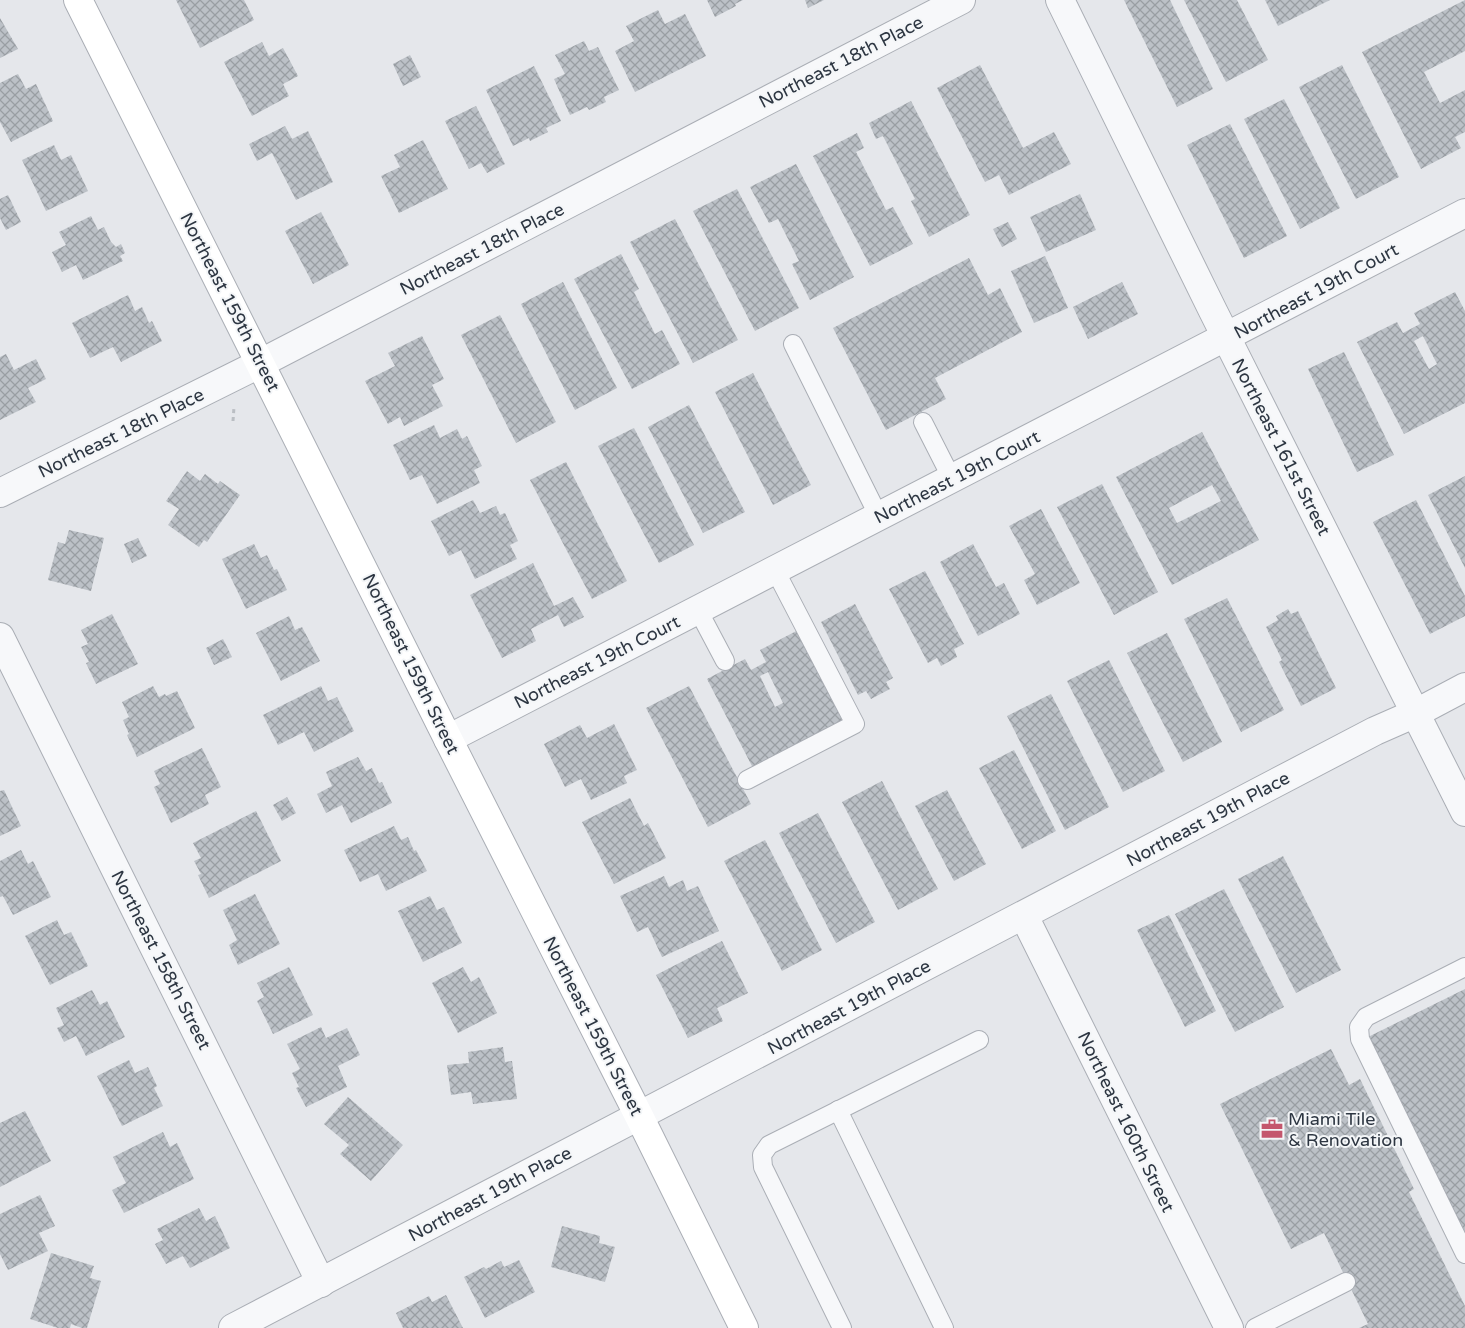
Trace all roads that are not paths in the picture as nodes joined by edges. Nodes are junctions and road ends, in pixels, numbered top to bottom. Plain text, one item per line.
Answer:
1 (78, 0) edge
2 (961, 0) edge
3 (1060, 0) edge
4 (1465, 213) edge
5 (1226, 338) junction
6 (793, 344) dead end
7 (261, 363) junction
8 (923, 422) dead end
9 (952, 479) junction
10 (0, 493) edge
11 (879, 517) junction
12 (775, 570) junction
13 (698, 610) junction
14 (0, 637) edge
15 (725, 661) dead end
16 (1465, 687) edge
17 (1416, 713) junction
18 (448, 739) junction
19 (747, 780) dead end
20 (1465, 812) edge
21 (1024, 916) junction
22 (1465, 967) edge
23 (979, 1040) dead end
24 (838, 1110) junction
25 (639, 1116) junction
26 (1465, 1254) edge
27 (1346, 1282) dead end
28 (321, 1283) junction
29 (234, 1328) edge
30 (744, 1328) edge
31 (842, 1328) edge
32 (944, 1328) edge
33 (1229, 1328) edge
34 (1255, 1328) edge

1 - 7 street, Northeast 159th Street
2 - 7 street, Northeast 18th Place
3 - 5 street, Northeast 161st Street
4 - 5 street, Northeast 19th Court
5 - 9 street, Northeast 19th Court
5 - 17 street, Northeast 161st Street
6 - 11 lane
7 - 10 street, Northeast 18th Place
7 - 18 street, Northeast 159th Street
8 - 9 lane
9 - 11 street, Northeast 19th Court
11 - 12 street, Northeast 19th Court
12 - 13 street, Northeast 19th Court
12 - 19 lane
13 - 15 lane
13 - 18 street, Northeast 19th Court
14 - 28 street, Northeast 158th Street
16 - 17 street, Northeast 19th Place
17 - 20 street, Northeast 161st Street
17 - 21 street, Northeast 19th Place
18 - 25 street, Northeast 159th Street
21 - 25 street, Northeast 19th Place
21 - 33 street, Northeast 160th Street
22 - 26 lane
23 - 24 lane
24 - 31 lane
24 - 32 lane
25 - 28 street, Northeast 19th Place
25 - 30 street, Northeast 159th Street
27 - 34 lane
28 - 29 street, Northeast 19th Place

